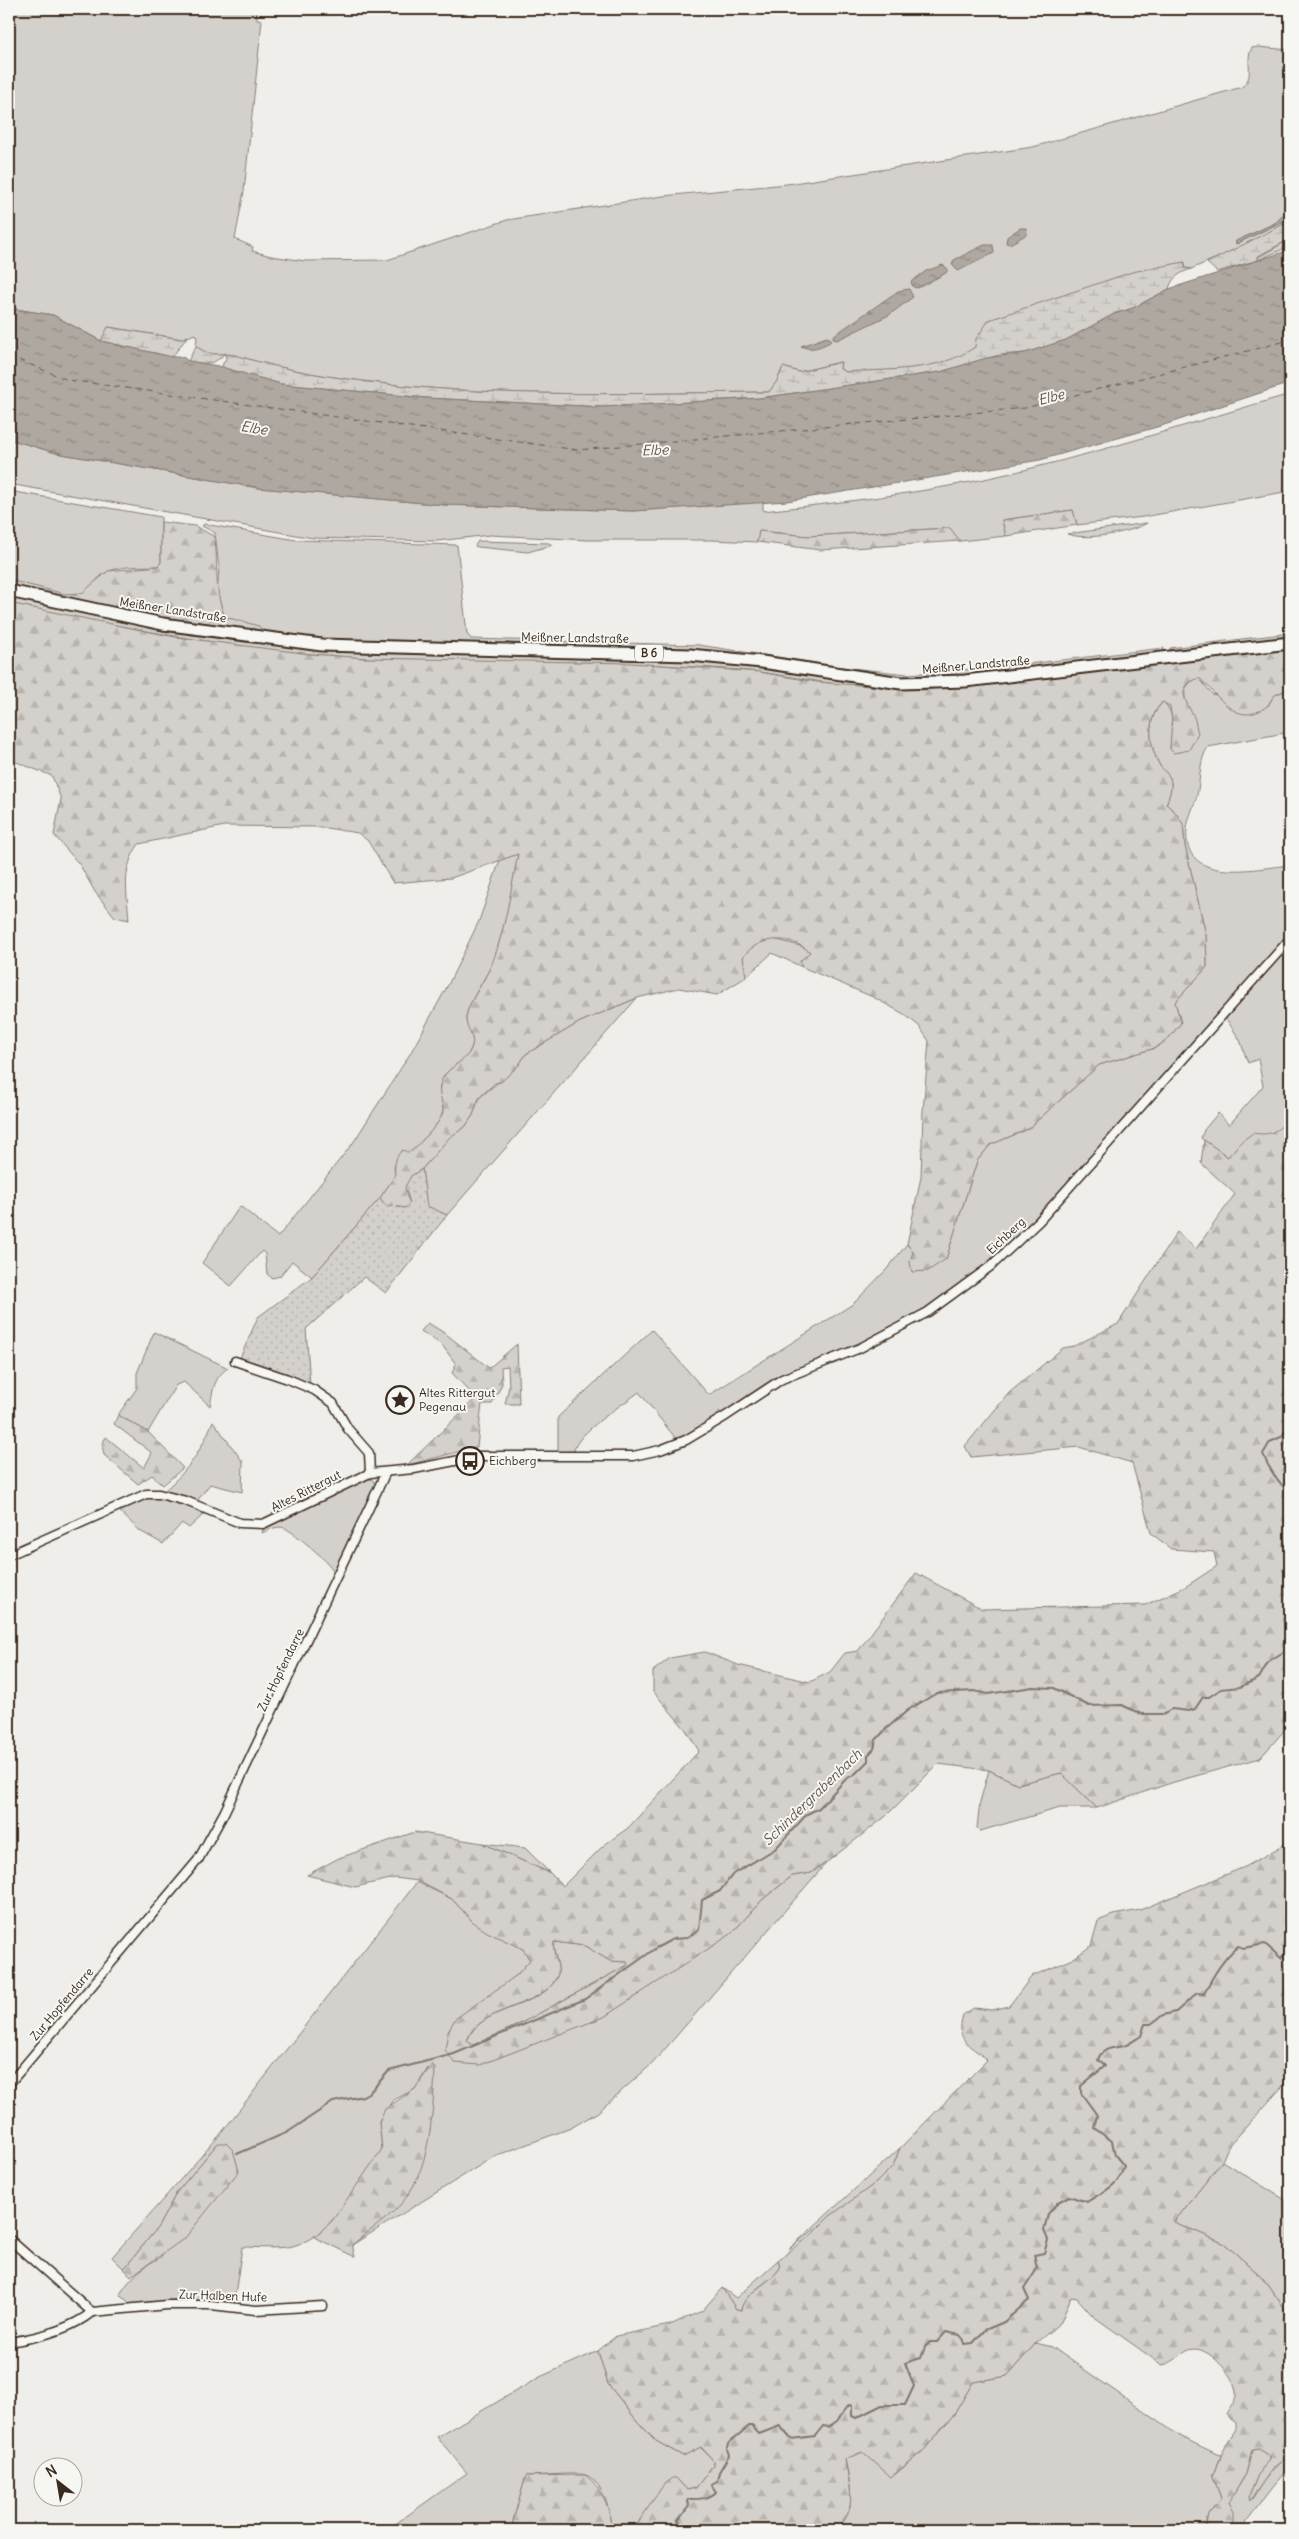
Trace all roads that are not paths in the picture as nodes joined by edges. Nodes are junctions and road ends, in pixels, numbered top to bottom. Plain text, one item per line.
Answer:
1 (9, 591) edge
2 (1290, 643) edge
3 (1290, 939) edge
4 (235, 1361) dead end
5 (386, 1472) junction
6 (370, 1473) junction
7 (9, 1555) edge
8 (9, 2084) edge
9 (9, 2239) edge
10 (323, 2306) dead end
11 (92, 2312) junction
12 (9, 2342) edge

1 - 2 main road, Meißner Landstraße / B 6
3 - 5 street, Eichberg
4 - 6 street
5 - 6 street, Altes Rittergut
5 - 8 street, Zur Hopfendarre
6 - 7 street, Altes Rittergut
9 - 11 street
10 - 11 street, Zur Halben Hufe
11 - 12 street, Zur Halben Hufe

